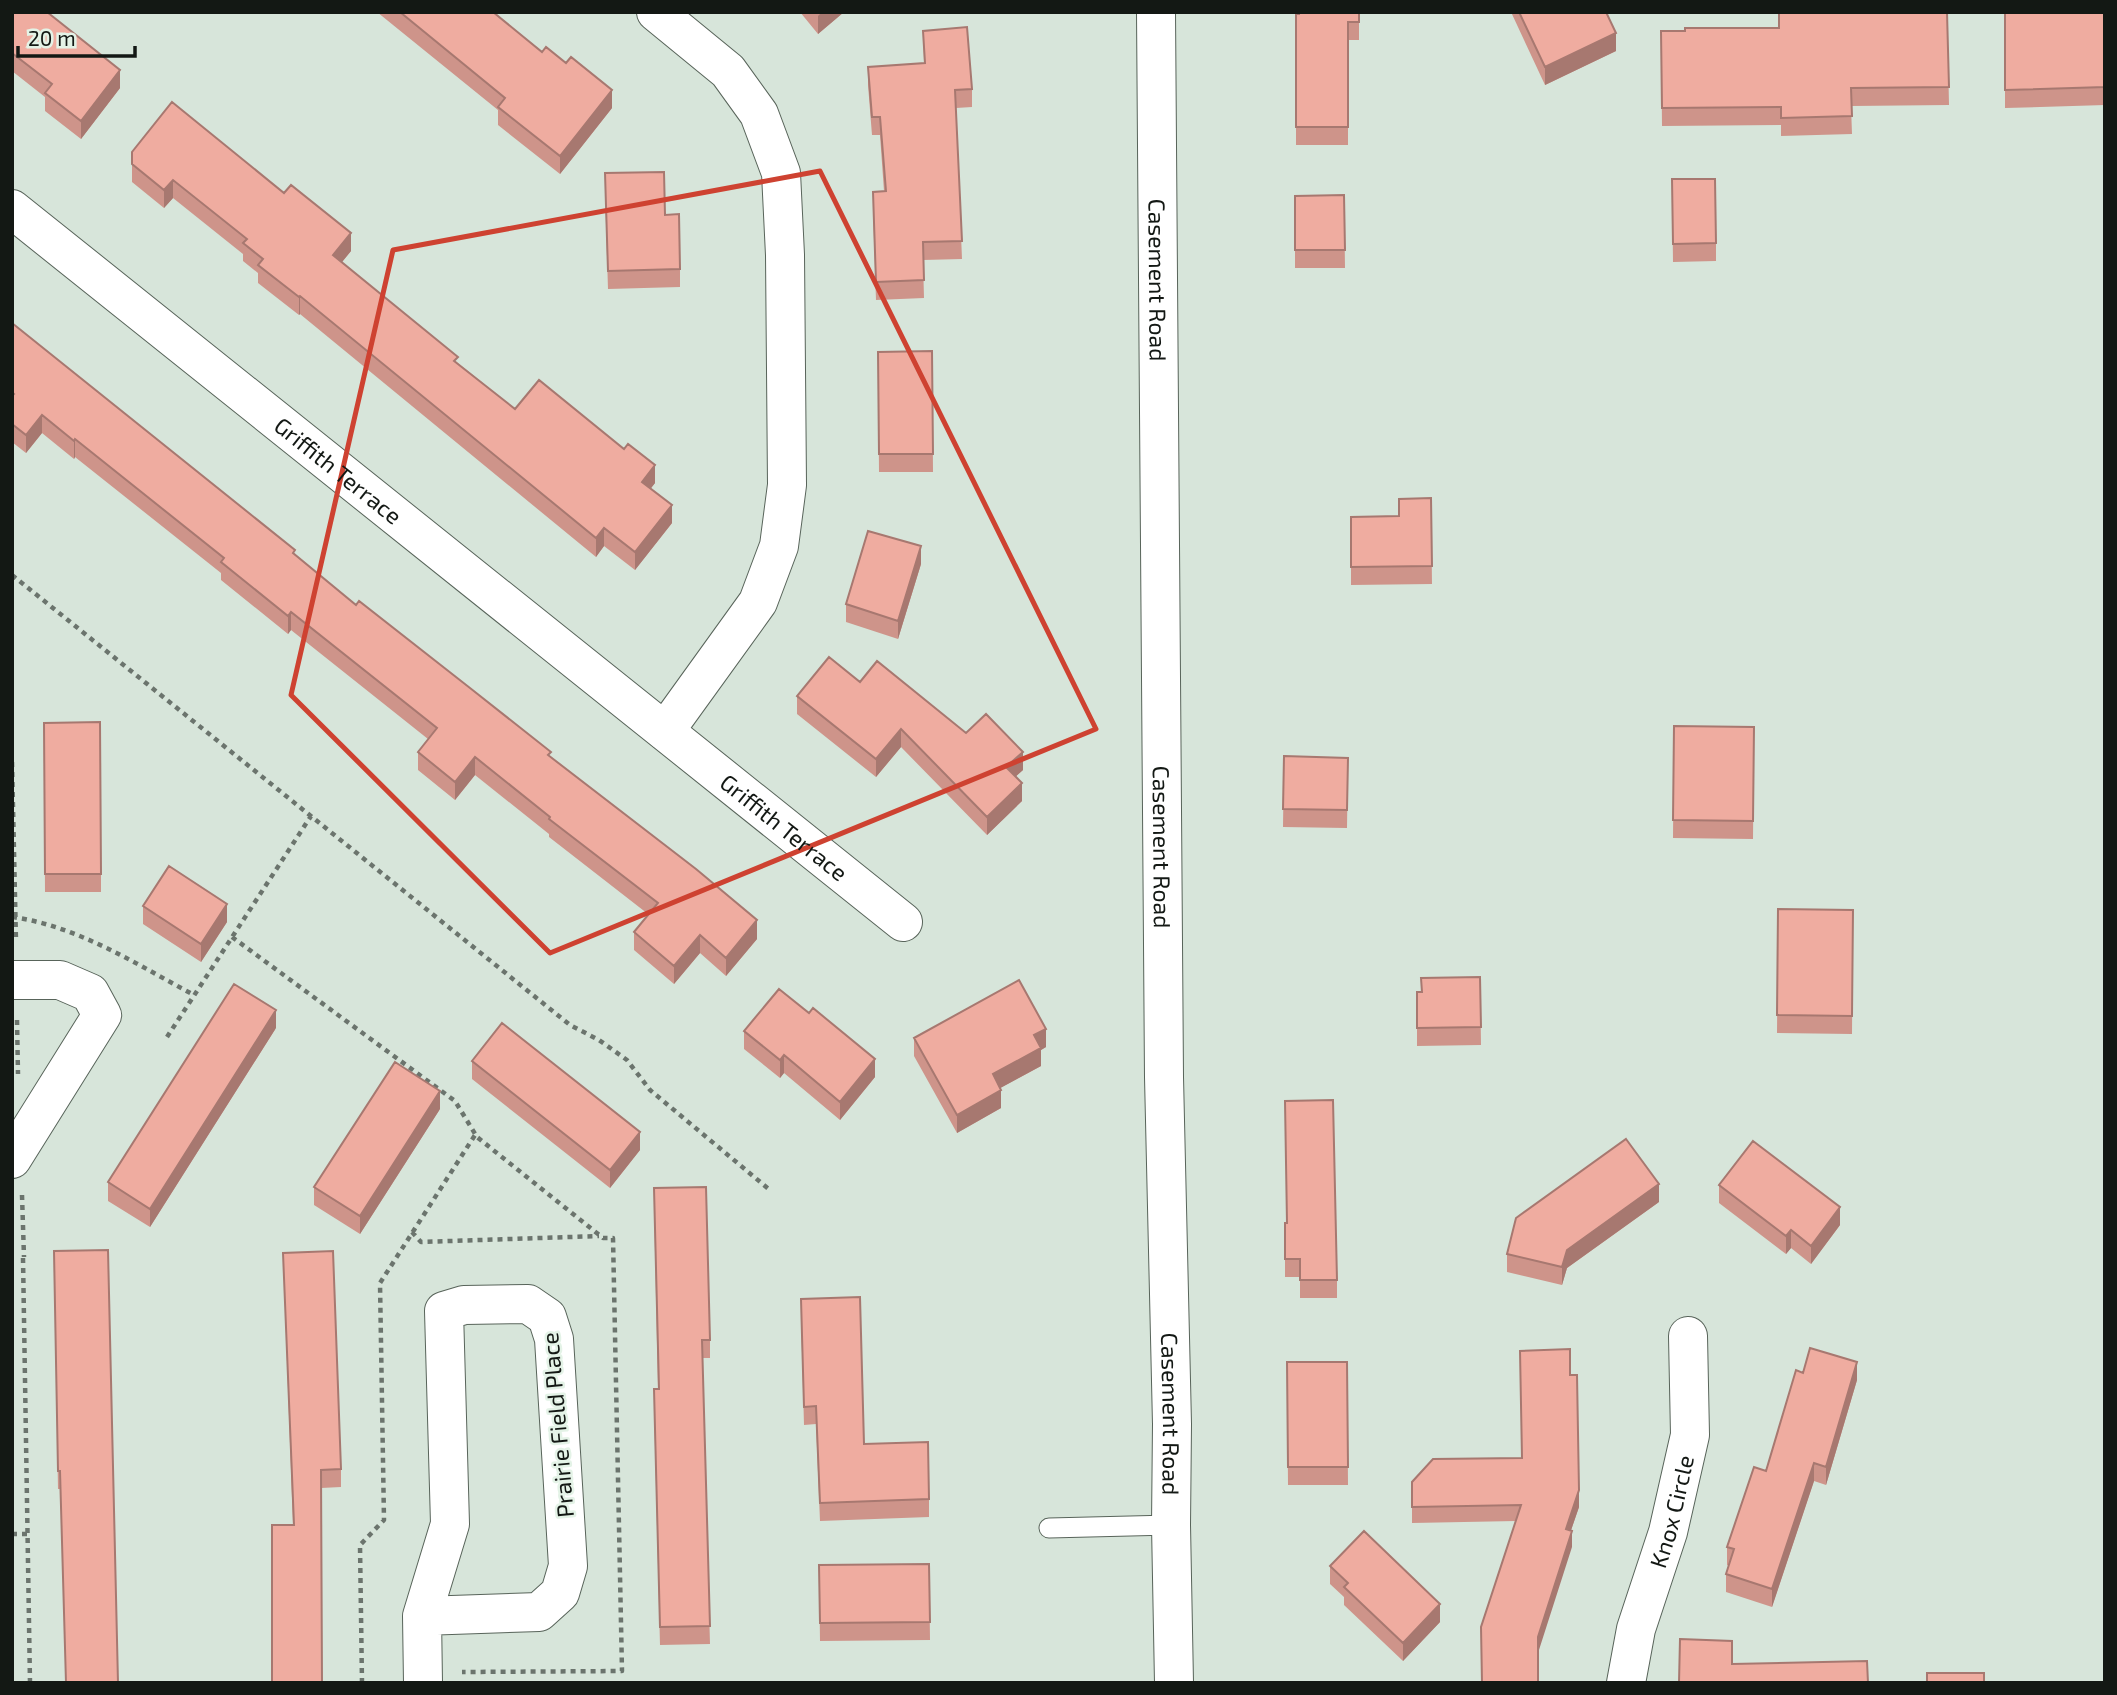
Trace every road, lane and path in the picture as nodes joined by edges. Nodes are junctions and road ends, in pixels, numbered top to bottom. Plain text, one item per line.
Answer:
1 (656, 12) edge
2 (1156, 12) edge
3 (12, 209) edge
4 (12, 575) edge
5 (664, 731) junction
6 (311, 816) junction
7 (12, 917) edge
8 (903, 922) dead end
9 (232, 937) junction
10 (12, 980) edge
11 (194, 995) junction
12 (167, 1037) dead end
13 (475, 1135) junction
14 (16, 1153) edge
15 (771, 1191) dead end
16 (412, 1232) junction
17 (600, 1236) junction
18 (613, 1238) dead end
19 (1688, 1336) dead end
20 (1171, 1525) junction
21 (1049, 1528) dead end
22 (12, 1534) edge
23 (28, 1534) junction
24 (422, 1616) junction
25 (30, 1683) edge
26 (362, 1683) edge
27 (423, 1683) edge
28 (1174, 1683) edge
29 (1626, 1683) edge

1 - 5 street
2 - 20 street, Casement Road
3 - 5 street, Griffith Terrace
4 - 6 path
5 - 8 street, Griffith Terrace
6 - 9 path
6 - 15 path
7 - 11 path
9 - 11 path
9 - 13 path
10 - 14 street
11 - 12 path
13 - 16 path
13 - 17 path
14 - 23 path
16 - 17 path
16 - 26 path
17 - 18 path
19 - 29 street, Knox Circle
20 - 21 lane
20 - 28 street, Casement Road
22 - 23 path
23 - 25 path
24 - 24 street, Prairie Field Place
24 - 27 street, Prairie Field Place

